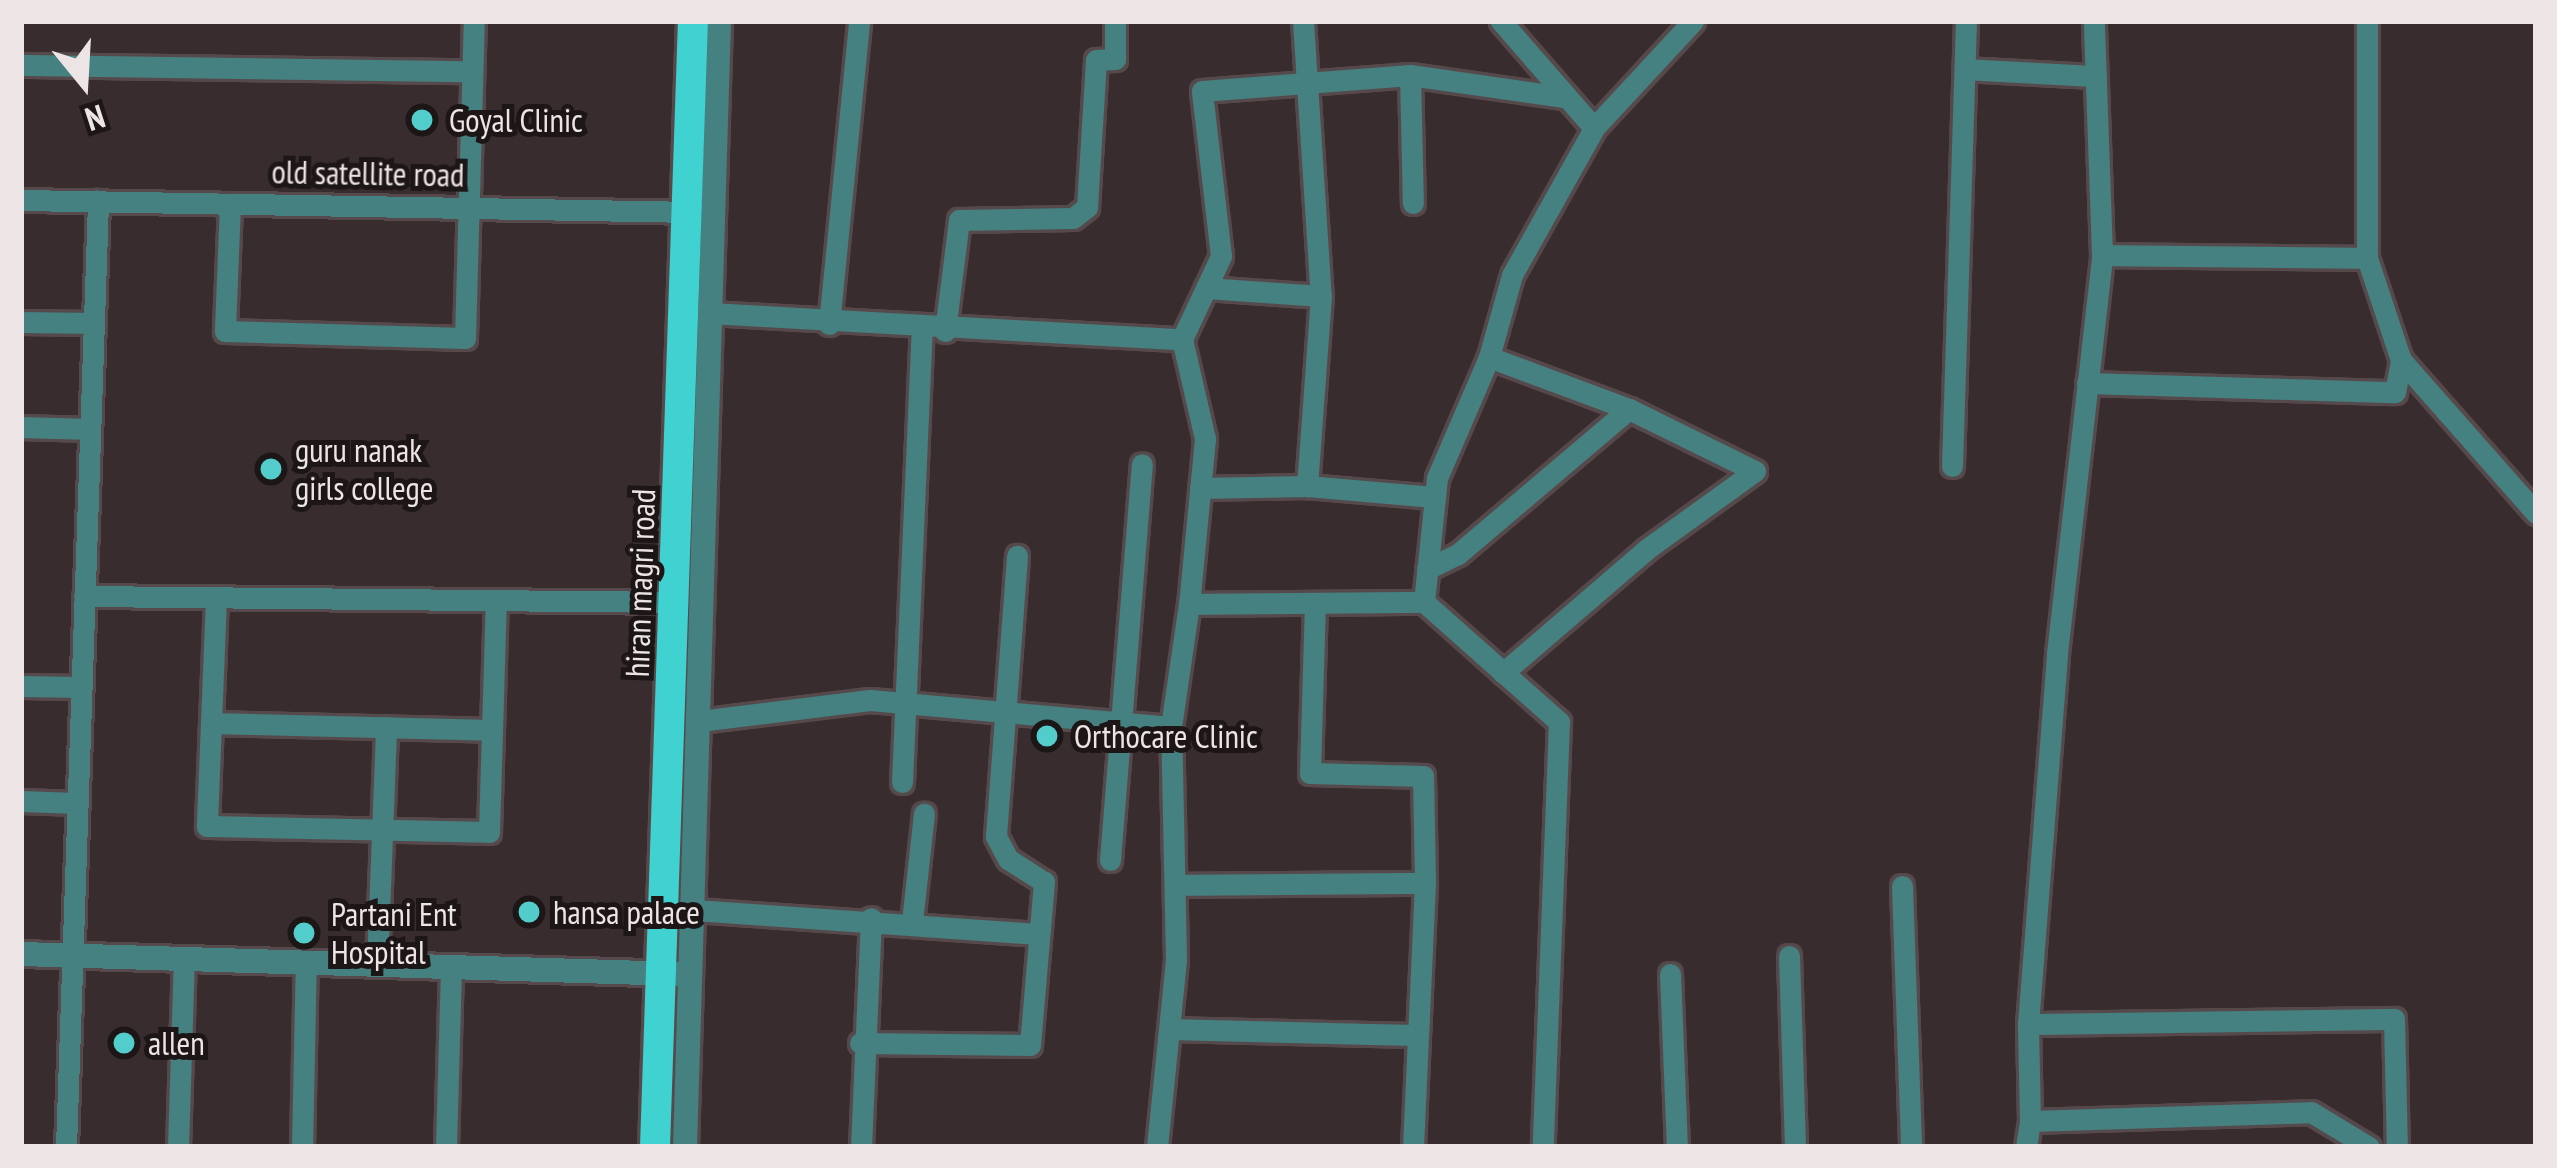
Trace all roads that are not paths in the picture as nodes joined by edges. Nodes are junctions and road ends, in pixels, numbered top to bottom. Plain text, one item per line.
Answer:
1 (474, 21) edge
2 (693, 21) edge
3 (719, 21) edge
4 (860, 21) edge
5 (1115, 21) edge
6 (1304, 21) edge
7 (1501, 21) edge
8 (1693, 21) edge
9 (1966, 21) edge
10 (2094, 21) edge
11 (2367, 21) edge
12 (21, 65) edge
13 (1965, 69) junction
14 (472, 71) junction
15 (1410, 75) junction
16 (2096, 76) junction
17 (1306, 85) junction
18 (1562, 98) junction
19 (1594, 128) junction
20 (21, 200) edge
21 (98, 201) junction
22 (1413, 202) dead end
23 (230, 204) junction
24 (468, 208) junction
25 (700, 213) junction
26 (2102, 254) junction
27 (2367, 259) junction
28 (1207, 288) junction
29 (1322, 296) junction
30 (711, 314) junction
31 (21, 322) edge
32 (94, 323) junction
33 (829, 324) junction
34 (934, 330) junction
35 (1182, 339) junction
36 (1489, 358) junction
37 (2402, 360) junction
38 (2087, 383) junction
39 (1629, 409) junction
40 (21, 428) edge
41 (90, 429) junction
42 (1142, 464) dead end
43 (1952, 466) dead end
44 (1307, 486) junction
45 (1200, 488) junction
46 (1435, 497) junction
47 (2536, 513) edge
48 (1017, 556) dead end
49 (1427, 568) junction
50 (84, 596) junction
51 (216, 598) junction
52 (496, 600) junction
53 (675, 602) junction
54 (1424, 602) junction
55 (1315, 603) junction
56 (1189, 604) junction
57 (1503, 673) junction
58 (21, 686) edge
59 (81, 687) junction
60 (906, 702) junction
61 (1004, 706) junction
62 (1121, 717) junction
63 (699, 721) junction
64 (211, 723) junction
65 (386, 727) junction
66 (1171, 727) junction
67 (492, 730) junction
68 (902, 782) dead end
69 (21, 801) edge
70 (77, 803) junction
71 (924, 814) dead end
72 (380, 830) junction
73 (1110, 860) dead end
74 (1425, 883) junction
75 (1175, 885) junction
76 (1902, 886) dead end
77 (694, 910) junction
78 (871, 918) junction
79 (912, 922) junction
80 (1038, 934) junction
81 (21, 954) edge
82 (72, 956) junction
83 (1789, 956) dead end
84 (184, 959) junction
85 (306, 963) junction
86 (377, 965) junction
87 (451, 968) junction
88 (678, 974) junction
89 (1670, 974) dead end
90 (2028, 1024) junction
91 (1169, 1029) junction
92 (1418, 1035) junction
93 (860, 1043) junction
94 (2030, 1121) junction
95 (66, 1147) edge
96 (178, 1147) edge
97 (302, 1147) edge
98 (446, 1147) edge
99 (655, 1147) edge
100 (685, 1147) edge
101 (860, 1147) edge
102 (1157, 1147) edge
103 (1413, 1147) edge
104 (1544, 1147) edge
105 (1677, 1147) edge
106 (1796, 1147) edge
107 (1911, 1147) edge
108 (2026, 1147) edge
109 (2369, 1147) edge
110 (2397, 1147) edge

1 - 14 street
2 - 25 main road, hiran magri road
3 - 25 street
4 - 33 street
5 - 34 street
6 - 17 street
7 - 18 street
8 - 19 street
9 - 13 street
10 - 16 street
11 - 27 street
12 - 14 street
13 - 16 street
13 - 43 street
14 - 24 street
15 - 17 street
15 - 18 street
15 - 22 street
16 - 26 street
17 - 28 street
17 - 29 street
18 - 19 street
19 - 36 street
20 - 21 street, old satellite road
21 - 23 street, old satellite road
21 - 32 street
23 - 24 street, old satellite road
23 - 24 street
24 - 25 street, old satellite road
25 - 30 street
25 - 53 main road, hiran magri road
26 - 27 street
26 - 38 street
27 - 37 street
28 - 29 street
28 - 35 street
29 - 44 street
30 - 33 street
30 - 63 street
31 - 32 street
32 - 41 street
33 - 34 street
34 - 35 street
34 - 60 street
35 - 45 street
36 - 39 street
36 - 46 street
37 - 38 street
37 - 47 street
38 - 90 street
39 - 49 street
39 - 57 street
40 - 41 street
41 - 50 street
42 - 62 street
44 - 45 street
44 - 46 street
45 - 56 street
46 - 49 street
48 - 61 street
49 - 54 street
50 - 51 street
50 - 59 street
51 - 52 street
51 - 64 street
52 - 53 street
52 - 67 street
53 - 88 main road, hiran magri road
54 - 55 street
54 - 57 street
55 - 56 street
55 - 74 street
56 - 66 street
57 - 104 street
58 - 59 street
59 - 70 street
60 - 61 street
60 - 63 street
60 - 68 street
61 - 62 street
61 - 80 street
62 - 66 street
62 - 73 street
63 - 77 street
64 - 65 street
64 - 72 street
65 - 67 street
65 - 72 street
66 - 75 street
67 - 72 street
69 - 70 street
70 - 82 street
71 - 79 street
72 - 86 street
74 - 75 street
74 - 92 street
75 - 91 street
76 - 107 street
77 - 78 street
77 - 88 street
78 - 79 street
78 - 93 street
79 - 80 street
80 - 93 street
81 - 82 street
82 - 84 street
82 - 95 street
83 - 106 street
84 - 85 street
84 - 96 street
85 - 86 street
85 - 97 street
86 - 87 street
87 - 88 street
87 - 98 street
88 - 99 main road, hiran magri road
88 - 100 street
89 - 105 street
90 - 94 street
90 - 110 street
91 - 92 street
91 - 102 street
92 - 103 street
93 - 101 street
94 - 108 street
94 - 109 street

